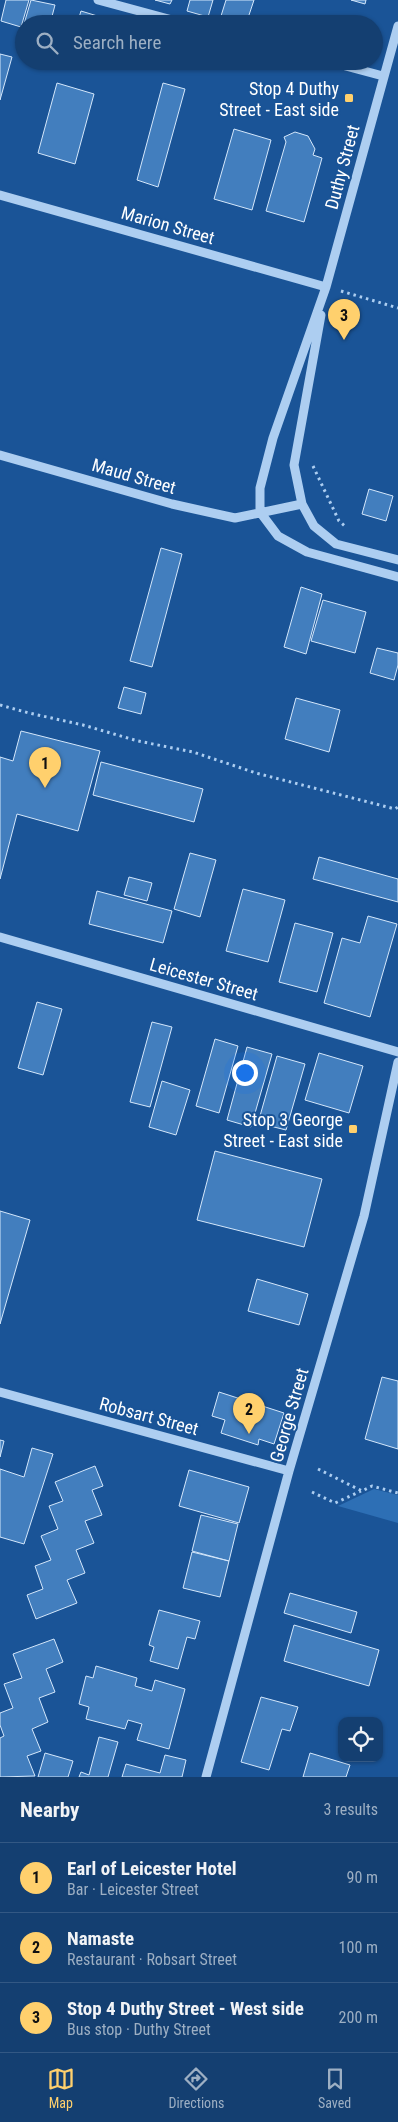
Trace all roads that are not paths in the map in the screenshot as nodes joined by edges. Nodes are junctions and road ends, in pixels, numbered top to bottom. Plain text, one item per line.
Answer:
1 (98, 0) edge
2 (154, 15) edge
3 (398, 26) edge
4 (361, 70) edge
5 (383, 76) junction
6 (0, 194) edge
7 (326, 287) junction
8 (0, 455) edge
9 (302, 504) junction
10 (260, 512) junction
11 (398, 560) edge
12 (398, 577) edge
13 (0, 938) edge
14 (398, 1052) edge
15 (398, 1062) edge
16 (0, 1392) edge
17 (289, 1471) junction
18 (206, 1777) edge

1 - 2 street
3 - 5 street, Duthy Street
4 - 5 street
5 - 7 street, Duthy Street
6 - 7 street, Marion Street
7 - 9 street, Duthy Street
7 - 10 street, Duthy Street
8 - 10 street, Maud Street
9 - 10 street, Maud Street
9 - 11 street
10 - 12 street
13 - 14 street, Leicester Street
15 - 17 street, George Street
16 - 17 street, Robsart Street
17 - 18 street, George Street

